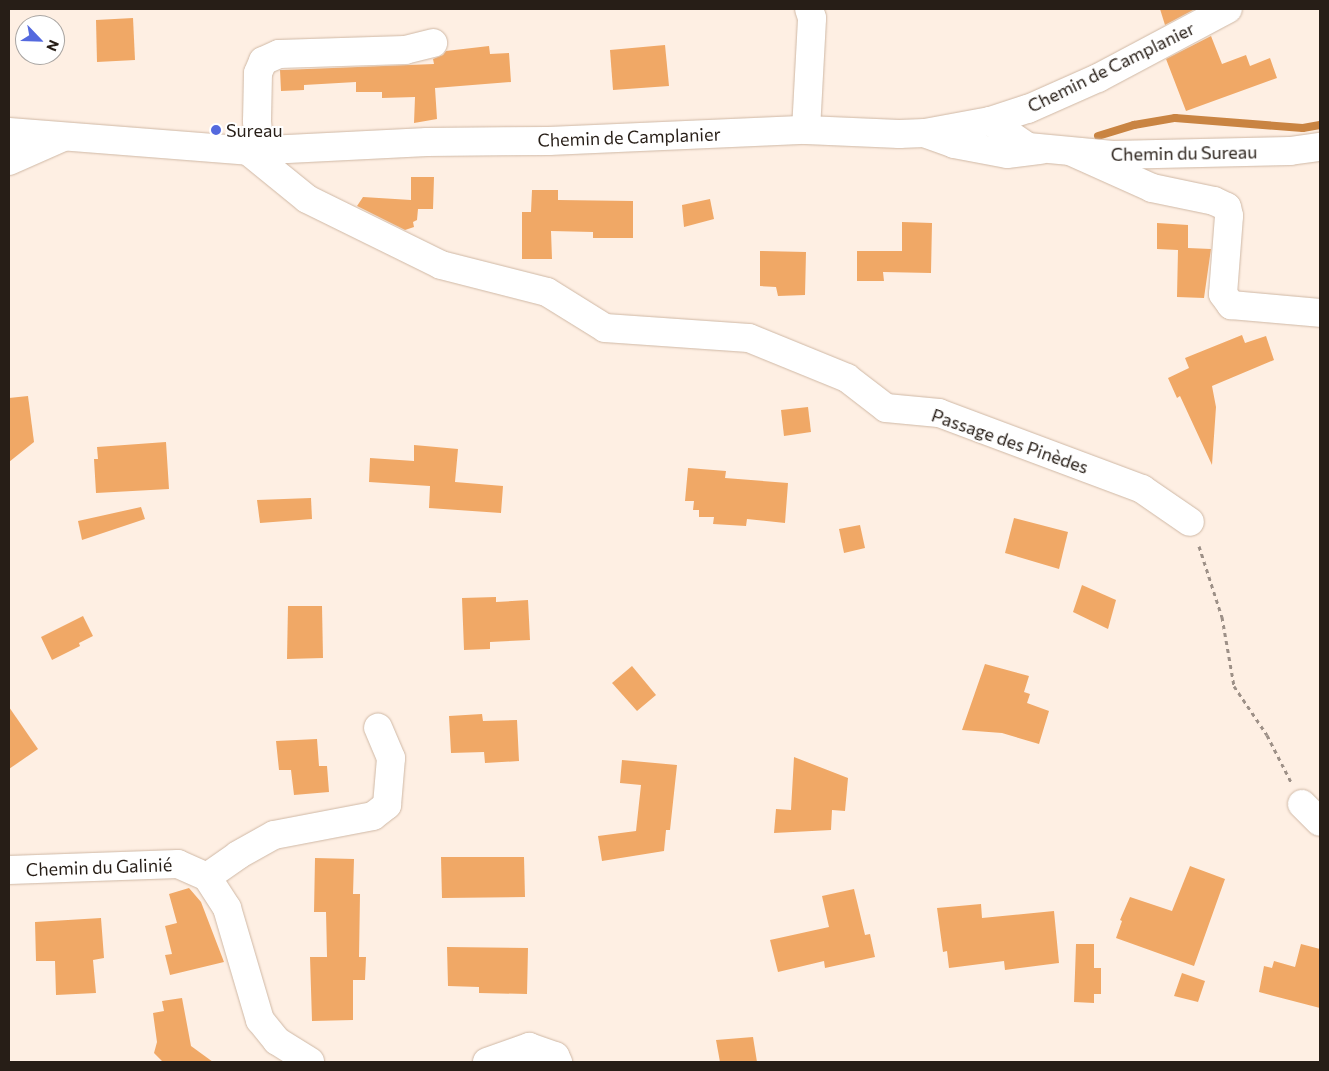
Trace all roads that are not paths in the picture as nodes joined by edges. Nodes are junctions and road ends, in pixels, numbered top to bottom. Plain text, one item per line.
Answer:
1 (809, 9) edge
2 (1228, 9) edge
3 (433, 43) dead end
4 (1028, 110) junction
5 (990, 121) junction
6 (806, 130) junction
7 (9, 132) edge
8 (925, 133) junction
9 (63, 137) junction
10 (1320, 147) edge
11 (1060, 150) junction
12 (254, 151) junction
13 (9, 161) edge
14 (1320, 313) edge
15 (1190, 522) road end
16 (378, 728) dead end
17 (9, 870) edge
18 (207, 877) junction
19 (556, 1059) edge
20 (310, 1062) edge
21 (487, 1062) edge

1 - 6 street
2 - 4 street, Chemin de Camplanier
3 - 12 street
4 - 5 street, Chemin de Camplanier
4 - 11 street
5 - 8 street, Chemin de Camplanier
5 - 11 street, Chemin du Sureau
6 - 8 street, Chemin de Camplanier
6 - 12 street, Chemin de Camplanier
7 - 9 street
8 - 11 street, Chemin du Sureau
9 - 12 street, Chemin de Camplanier
9 - 13 street, Chemin de Camplanier
10 - 11 street, Chemin du Sureau
11 - 14 street
12 - 15 street, Passage des Pinèdes
16 - 18 street
17 - 18 street, Chemin du Galinié
18 - 20 street
19 - 21 street

